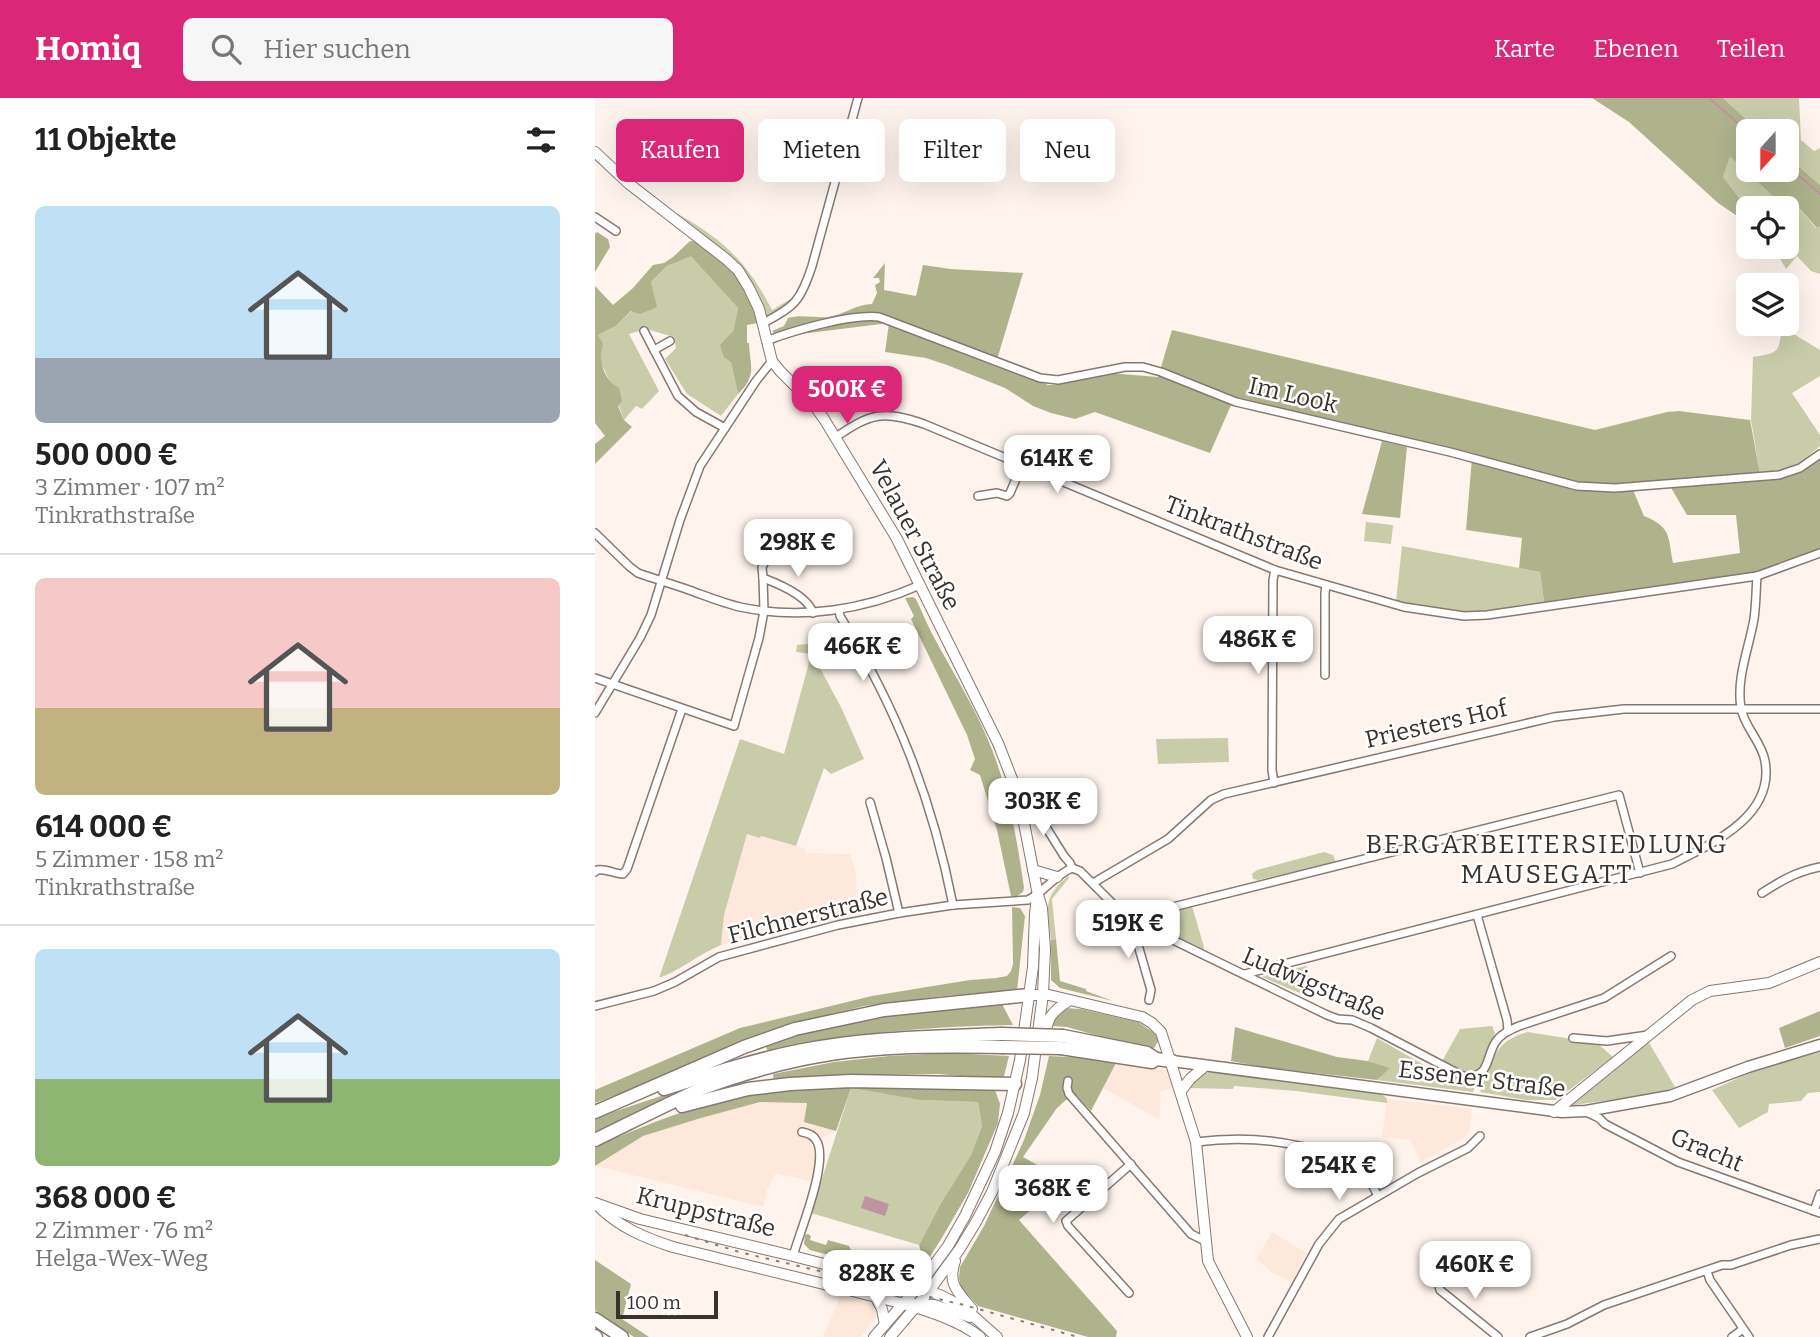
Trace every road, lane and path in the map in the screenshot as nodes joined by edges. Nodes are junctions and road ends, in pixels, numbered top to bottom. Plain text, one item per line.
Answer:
1 (858, 98) edge
2 (595, 152) edge
3 (595, 217) edge
4 (616, 231) dead end
5 (763, 323) junction
6 (644, 331) dead end
7 (670, 341) dead end
8 (766, 341) junction
9 (654, 350) junction
10 (772, 361) junction
11 (725, 428) junction
12 (836, 437) junction
13 (1820, 454) edge
14 (1022, 465) junction
15 (978, 496) dead end
16 (595, 533) edge
17 (774, 545) dead end
18 (1820, 553) edge
19 (1275, 570) junction
20 (1757, 576) junction
21 (763, 578) junction
22 (662, 582) junction
23 (920, 585) junction
24 (1326, 585) junction
25 (839, 610) junction
26 (764, 611) junction
27 (813, 613) junction
28 (1325, 675) dead end
29 (595, 678) edge
30 (613, 685) junction
31 (682, 709) junction
32 (1741, 709) junction
33 (1820, 709) edge
34 (595, 713) edge
35 (1022, 783) dead end
36 (1275, 783) junction
37 (870, 802) dead end
38 (1820, 867) edge
39 (1072, 868) junction
40 (1033, 870) junction
41 (595, 872) edge
42 (1640, 873) junction
43 (1057, 877) junction
44 (1093, 884) junction
45 (1762, 893) dead end
46 (1038, 895) junction
47 (953, 905) junction
48 (899, 913) junction
49 (1477, 915) junction
50 (1134, 921) junction
51 (1671, 956) dead end
52 (1820, 961) edge
53 (1245, 974) junction
54 (1029, 995) junction
55 (1043, 995) junction
56 (1070, 1000) junction
57 (1149, 1000) dead end
58 (595, 1006) edge
59 (1508, 1031) junction
60 (1649, 1035) junction
61 (1573, 1038) dead end
62 (1001, 1040) junction
63 (1820, 1045) edge
64 (1172, 1061) junction
65 (1205, 1066) junction
66 (1032, 1078) junction
67 (1068, 1081) dead end
68 (1015, 1084) junction
69 (1181, 1091) junction
70 (1586, 1111) junction
71 (595, 1112) edge
72 (1024, 1112) junction
73 (1554, 1112) junction
74 (638, 1118) junction
75 (802, 1132) dead end
76 (1480, 1136) dead end
77 (595, 1140) edge
78 (1196, 1142) junction
79 (1131, 1164) junction
80 (1820, 1194) edge
81 (1378, 1196) junction
82 (1817, 1212) edge
83 (678, 1228) junction
84 (1820, 1239) edge
85 (1205, 1241) junction
86 (673, 1247) junction
87 (959, 1251) junction
88 (793, 1256) junction
89 (1707, 1271) junction
90 (1436, 1275) dead end
91 (917, 1288) junction
92 (929, 1291) junction
93 (1129, 1293) dead end
94 (875, 1296) junction
95 (903, 1304) junction
96 (916, 1306) junction
97 (974, 1318) junction
98 (595, 1319) edge
99 (885, 1325) junction
100 (989, 1329) junction
101 (1743, 1329) junction
102 (622, 1337) edge
103 (874, 1337) edge
104 (890, 1337) edge
105 (980, 1337) edge
106 (997, 1337) edge
107 (1247, 1337) edge
108 (1268, 1337) edge
109 (1498, 1337) edge
110 (1530, 1337) edge
111 (1732, 1337) edge
112 (1749, 1337) edge

1 - 5 street
2 - 5 main road, Velauer Straße
3 - 4 street
5 - 8 main road, Velauer Straße
6 - 9 street
7 - 9 street
8 - 10 main road, Velauer Straße
8 - 13 street, Im Look
9 - 11 street
10 - 11 street
10 - 12 main road, Velauer Straße
11 - 22 street
12 - 14 street, Tinkrathstraße
12 - 23 main road, Velauer Straße
14 - 15 street
14 - 19 street, Tinkrathstraße
16 - 22 street
17 - 21 street
18 - 20 street, Tinkrathstraße
19 - 24 street, Tinkrathstraße
19 - 36 street
20 - 24 street, Tinkrathstraße
20 - 32 street
21 - 26 street
21 - 27 street
22 - 26 street
22 - 30 street
23 - 25 street
23 - 40 main road, Velauer Straße
24 - 28 street, Tinkrathstraße
25 - 27 street
25 - 47 street
26 - 27 street
26 - 31 street
29 - 30 street
30 - 31 street
30 - 34 street
31 - 41 street
32 - 33 street, Priesters Hof
32 - 36 street, Priesters Hof
32 - 42 street
35 - 39 street
36 - 44 street, Priesters Hof
37 - 48 street
38 - 45 street
39 - 43 street
39 - 44 street
40 - 43 main road
40 - 46 main road, Velauer Straße
42 - 49 street
42 - 50 street
43 - 46 street
44 - 50 street
46 - 47 street, Filchnerstraße
46 - 54 main road
46 - 55 main road, Velauer Straße
47 - 48 street, Filchnerstraße
48 - 58 street, Filchnerstraße
49 - 53 street
49 - 59 street
50 - 53 street, Ludwigstraße
50 - 57 street
51 - 59 street
52 - 60 main road
53 - 59 street, Ludwigstraße
54 - 55 main road
54 - 68 main road
54 - 71 highway
55 - 56 main road
55 - 66 main road, Velauer Straße
56 - 64 main road
56 - 72 main road
60 - 61 street
60 - 73 main road
62 - 64 highway, bridge
62 - 71 highway
62 - 74 highway
63 - 70 main road, Essener Straße
64 - 65 main road, Essener Straße
64 - 69 main road
65 - 69 main road
65 - 73 main road, Essener Straße
66 - 68 main road
66 - 72 main road, Velauer Straße
67 - 79 street
68 - 74 highway
68 - 91 main road
69 - 78 main road
70 - 73 main road, Essener Straße
70 - 82 street, Gracht
72 - 87 main road
74 - 77 highway
75 - 88 street
76 - 81 street
78 - 81 street
78 - 85 main road
79 - 85 street
79 - 93 street
80 - 82 street
81 - 108 street
83 - 86 main road
83 - 86 main road, Kruppstraße
83 - 88 main road, Kruppstraße
84 - 89 street
85 - 107 main road
86 - 94 main road, Kruppstraße
87 - 92 main road
87 - 100 main road
88 - 91 main road, Kruppstraße
89 - 101 street
89 - 110 street
90 - 109 street
91 - 92 main road, Kruppstraße
91 - 95 main road
92 - 96 main road
92 - 97 main road, Kruppstraße
94 - 95 main road, Kruppstraße
94 - 99 main road
95 - 96 main road, Kruppstraße
95 - 99 main road
96 - 97 main road
96 - 104 main road
96 - 105 main road
97 - 100 main road, Kruppstraße
98 - 102 highway
99 - 103 main road
100 - 106 main road
101 - 111 street
101 - 112 street

